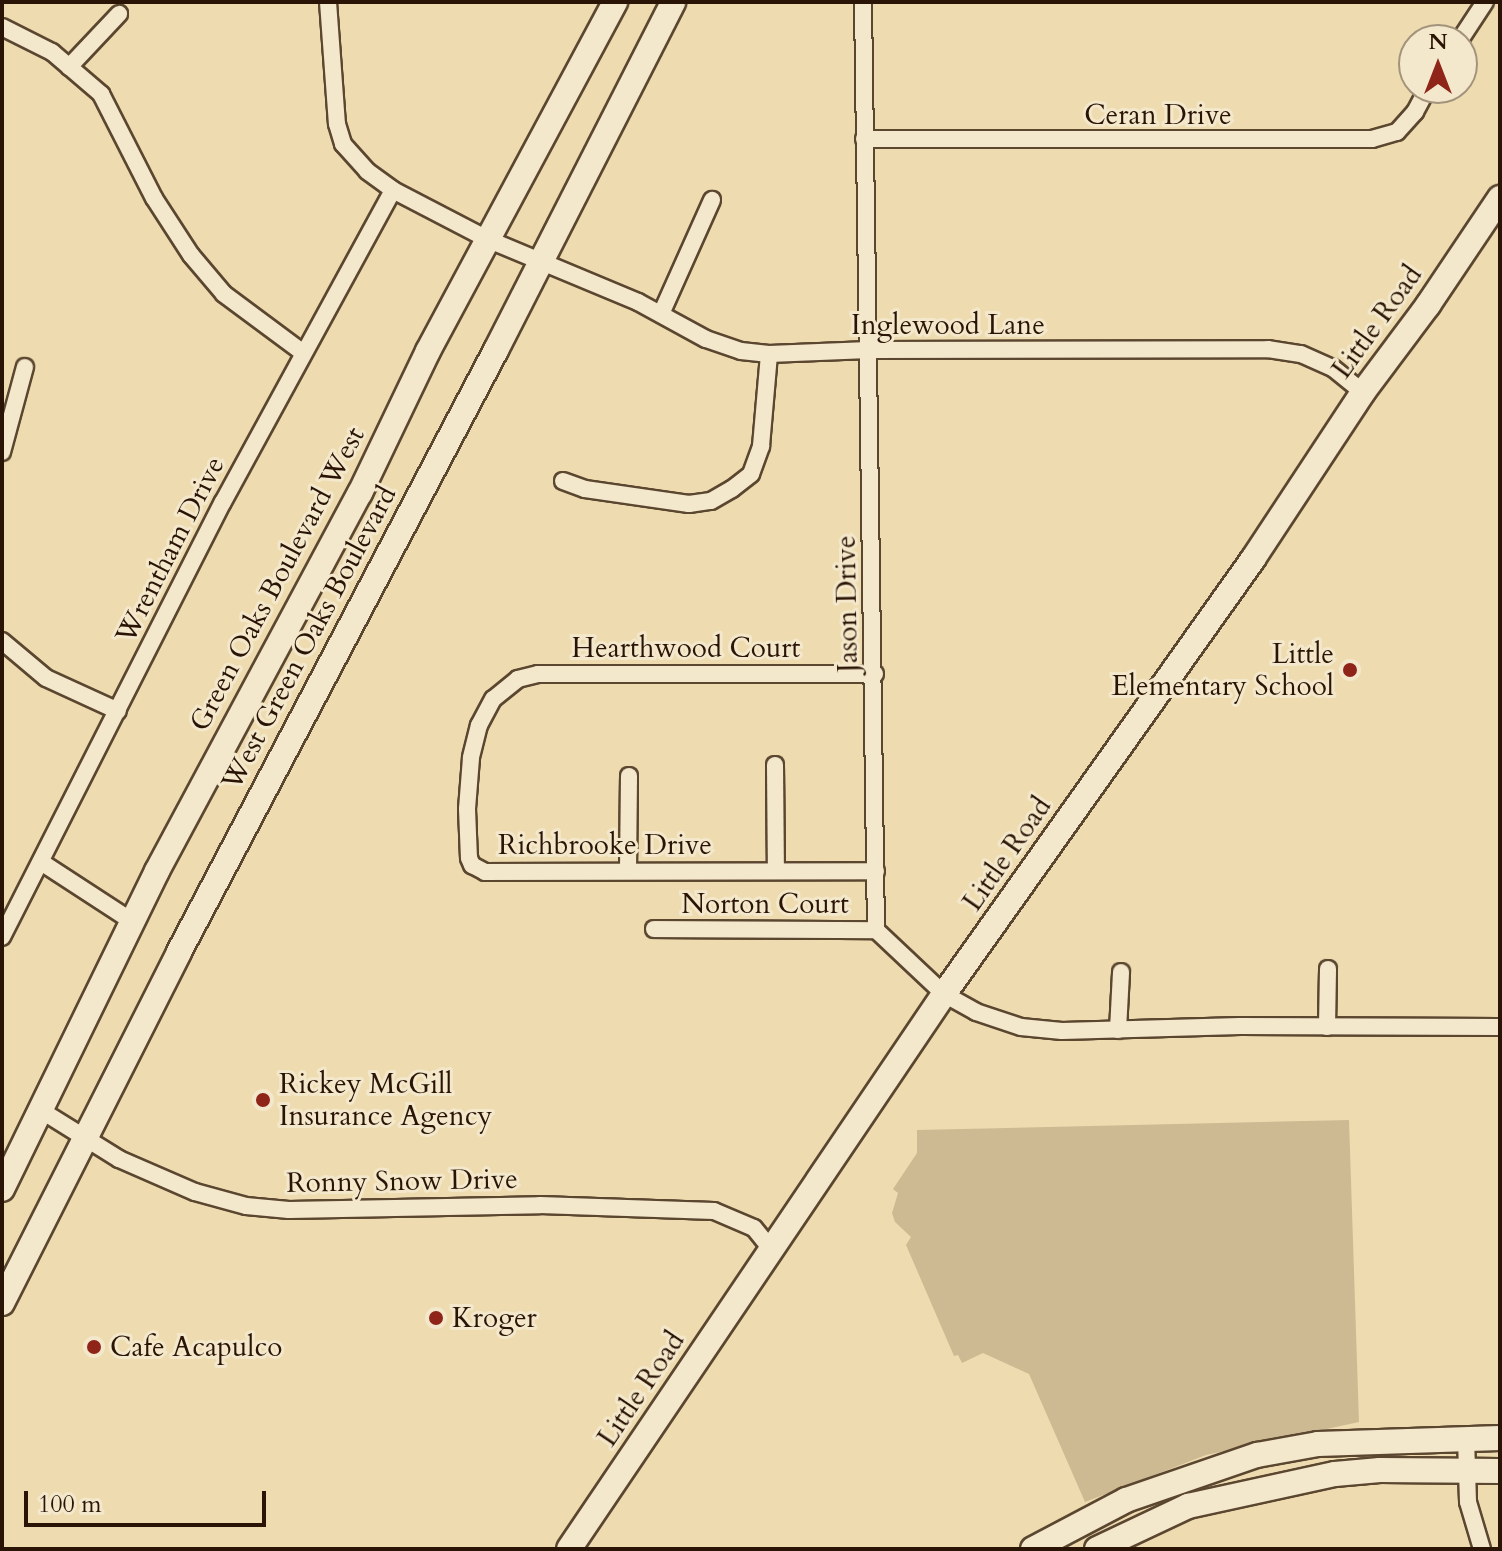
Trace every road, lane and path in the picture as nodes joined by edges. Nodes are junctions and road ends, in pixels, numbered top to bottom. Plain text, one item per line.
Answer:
1 (328, 2) edge
2 (615, 2) edge
3 (673, 2) edge
4 (863, 2) edge
5 (1485, 2) edge
6 (119, 14) dead end
7 (1471, 24) edge
8 (2, 27) edge
9 (69, 67) junction
10 (1419, 104) edge
11 (864, 139) junction
12 (393, 190) junction
13 (1500, 198) edge
14 (712, 200) dead end
15 (487, 239) junction
16 (541, 263) junction
17 (661, 314) junction
18 (869, 350) junction
19 (302, 352) junction
20 (769, 354) junction
21 (25, 367) dead end
22 (1363, 392) junction
23 (2, 452) edge
24 (563, 481) dead end
25 (2, 641) edge
26 (875, 674) junction
27 (501, 690) joint
28 (118, 711) junction
29 (775, 765) dead end
30 (629, 776) dead end
31 (41, 862) junction
32 (628, 871) junction
33 (776, 871) junction
34 (876, 871) junction
35 (133, 922) junction
36 (654, 929) dead end
37 (876, 930) junction
38 (2, 937) edge
39 (1328, 969) dead end
40 (1121, 972) dead end
41 (944, 994) junction
42 (1327, 1027) junction
43 (1500, 1027) edge
44 (1118, 1030) junction
45 (42, 1111) junction
46 (84, 1139) junction
47 (2, 1189) edge
48 (772, 1250) junction
49 (2, 1303) edge
50 (1466, 1438) junction
51 (1500, 1438) edge
52 (1466, 1471) junction
53 (1500, 1471) edge
54 (569, 1549) edge
55 (1033, 1549) edge
56 (1097, 1549) edge
57 (1482, 1549) edge

1 - 12 street, Inglewood Lane
2 - 15 main road, Green Oaks Boulevard West
3 - 16 main road, West Green Oaks Boulevard
4 - 11 street, Jason Drive
5 - 7 street
6 - 9 street
8 - 9 street
9 - 19 street
10 - 11 street, Ceran Drive
11 - 18 street, Jason Drive
12 - 15 street, Inglewood Lane
12 - 19 street, Wrentham Drive
13 - 22 main road, Little Road
14 - 17 street
15 - 16 street, Inglewood Lane
15 - 35 main road, Green Oaks Boulevard West
16 - 17 street, Inglewood Lane
16 - 46 main road, West Green Oaks Boulevard
17 - 20 street, Inglewood Lane
18 - 20 street, Inglewood Lane
18 - 22 street, Inglewood Lane
18 - 26 street, Jason Drive
19 - 28 street, Wrentham Drive
20 - 24 street
21 - 23 street
22 - 41 main road, Little Road
25 - 28 street
26 - 27 street, Hearthwood Court
26 - 34 street, Jason Drive
27 - 32 street, Richbrooke Drive
28 - 31 street, Wrentham Drive
29 - 33 street
30 - 32 street
31 - 35 street
31 - 38 street, Wrentham Drive
32 - 33 street, Richbrooke Drive
33 - 34 street, Richbrooke Drive
34 - 37 street, Jason Drive
35 - 45 main road, Green Oaks Boulevard West
36 - 37 street, Norton Court
37 - 41 street
39 - 42 street
40 - 44 street
41 - 44 street
41 - 48 main road, Little Road
42 - 43 street
42 - 44 street
45 - 46 street, Ronny Snow Drive
45 - 47 main road, Green Oaks Boulevard West
46 - 48 street, Ronny Snow Drive
46 - 49 main road, West Green Oaks Boulevard
48 - 54 main road, Little Road
50 - 51 main road
50 - 52 street
50 - 55 main road
52 - 53 main road
52 - 56 main road
52 - 57 street

